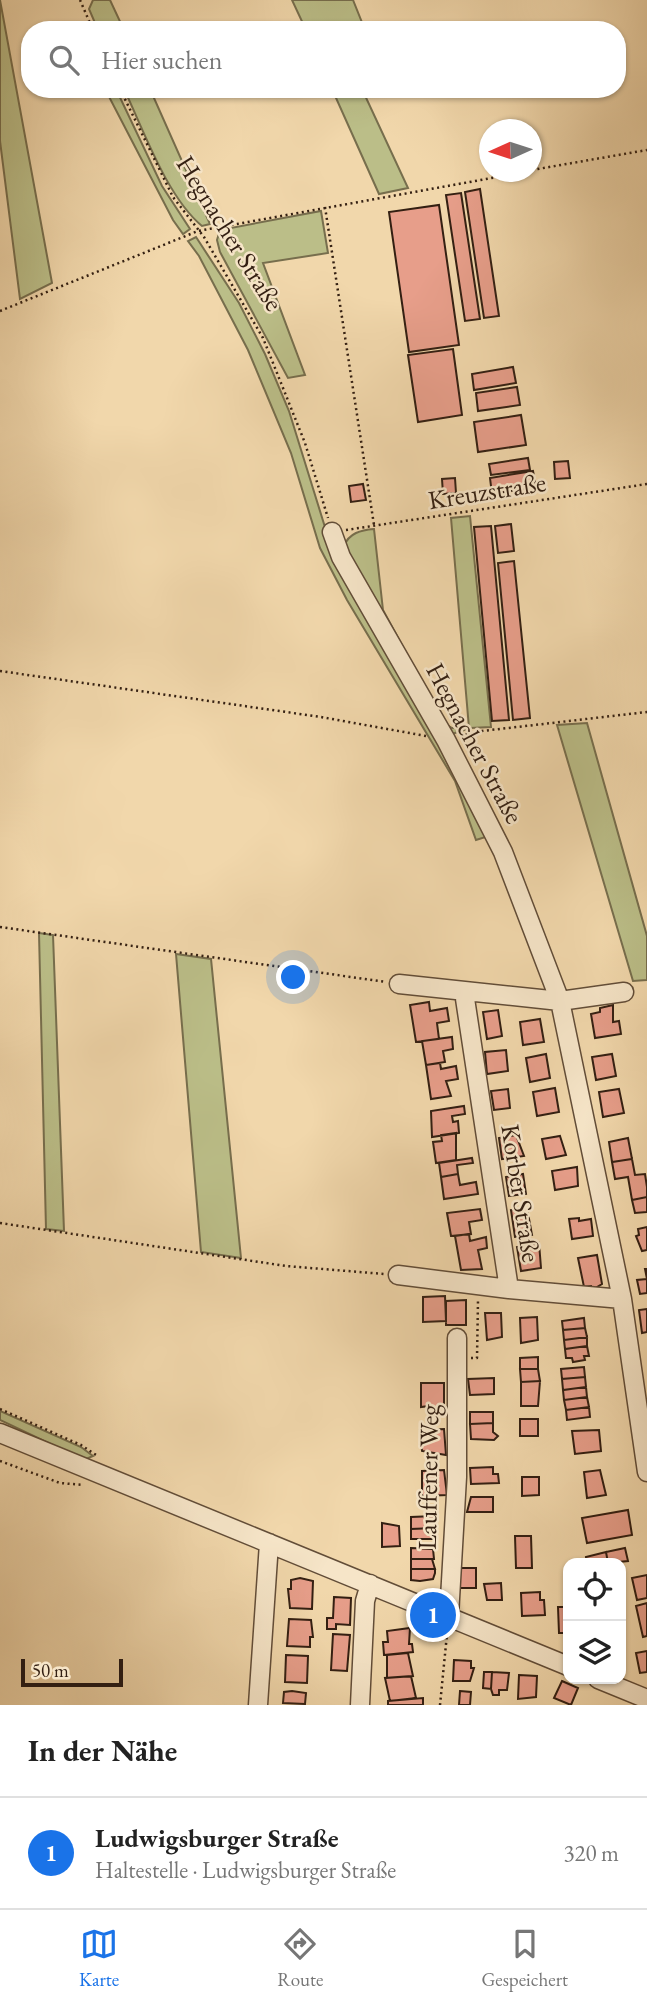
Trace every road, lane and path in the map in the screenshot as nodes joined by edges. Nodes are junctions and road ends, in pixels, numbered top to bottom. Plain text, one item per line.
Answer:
1 (80, 0) edge
2 (89, 21) edge
3 (124, 98) edge
4 (647, 150) edge
5 (542, 168) edge
6 (479, 180) edge
7 (325, 207) junction
8 (198, 231) junction
9 (0, 311) edge
10 (647, 484) edge
11 (373, 525) junction
12 (332, 531) junction
13 (0, 671) edge
14 (647, 712) edge
15 (446, 740) junction
16 (0, 928) edge
17 (399, 984) joint
18 (464, 992) junction
19 (624, 992) dead end
20 (560, 1001) junction
21 (0, 1223) edge
22 (398, 1275) joint
23 (478, 1285) junction
24 (509, 1289) junction
25 (622, 1299) junction
26 (457, 1338) dead end
27 (457, 1358) junction
28 (0, 1409) edge
29 (0, 1433) edge
30 (0, 1461) edge
31 (646, 1461) edge
32 (99, 1473) junction
33 (270, 1543) junction
34 (370, 1584) junction
35 (449, 1616) junction
36 (563, 1664) edge
37 (610, 1684) edge
38 (647, 1699) edge
39 (258, 1705) edge
40 (360, 1705) edge
41 (440, 1705) edge

1 - 2 path
3 - 8 path, Hegnacher Straße
4 - 5 path
6 - 7 path
7 - 8 path
7 - 11 path
8 - 9 path
8 - 12 path, Hegnacher Straße
10 - 11 path, Kreuzstraße
11 - 12 path, Kreuzstraße
12 - 15 street, Hegnacher Straße
13 - 15 path
14 - 15 path
15 - 20 street, Hegnacher Straße
16 - 17 path
17 - 18 street
18 - 20 street
18 - 24 street, Korber Straße
19 - 20 street
20 - 25 street, Hegnacher Straße
21 - 22 path
22 - 23 street
23 - 24 street
23 - 27 path
24 - 25 street, Korber Straße
25 - 31 street, Hegnacher Straße
26 - 27 street, Lauffener Weg
27 - 35 street, Lauffener Weg
28 - 32 path
29 - 32 street
30 - 32 path
32 - 33 street
33 - 34 street
33 - 39 street
34 - 35 street
34 - 40 street
35 - 36 street
35 - 41 path
37 - 38 street

